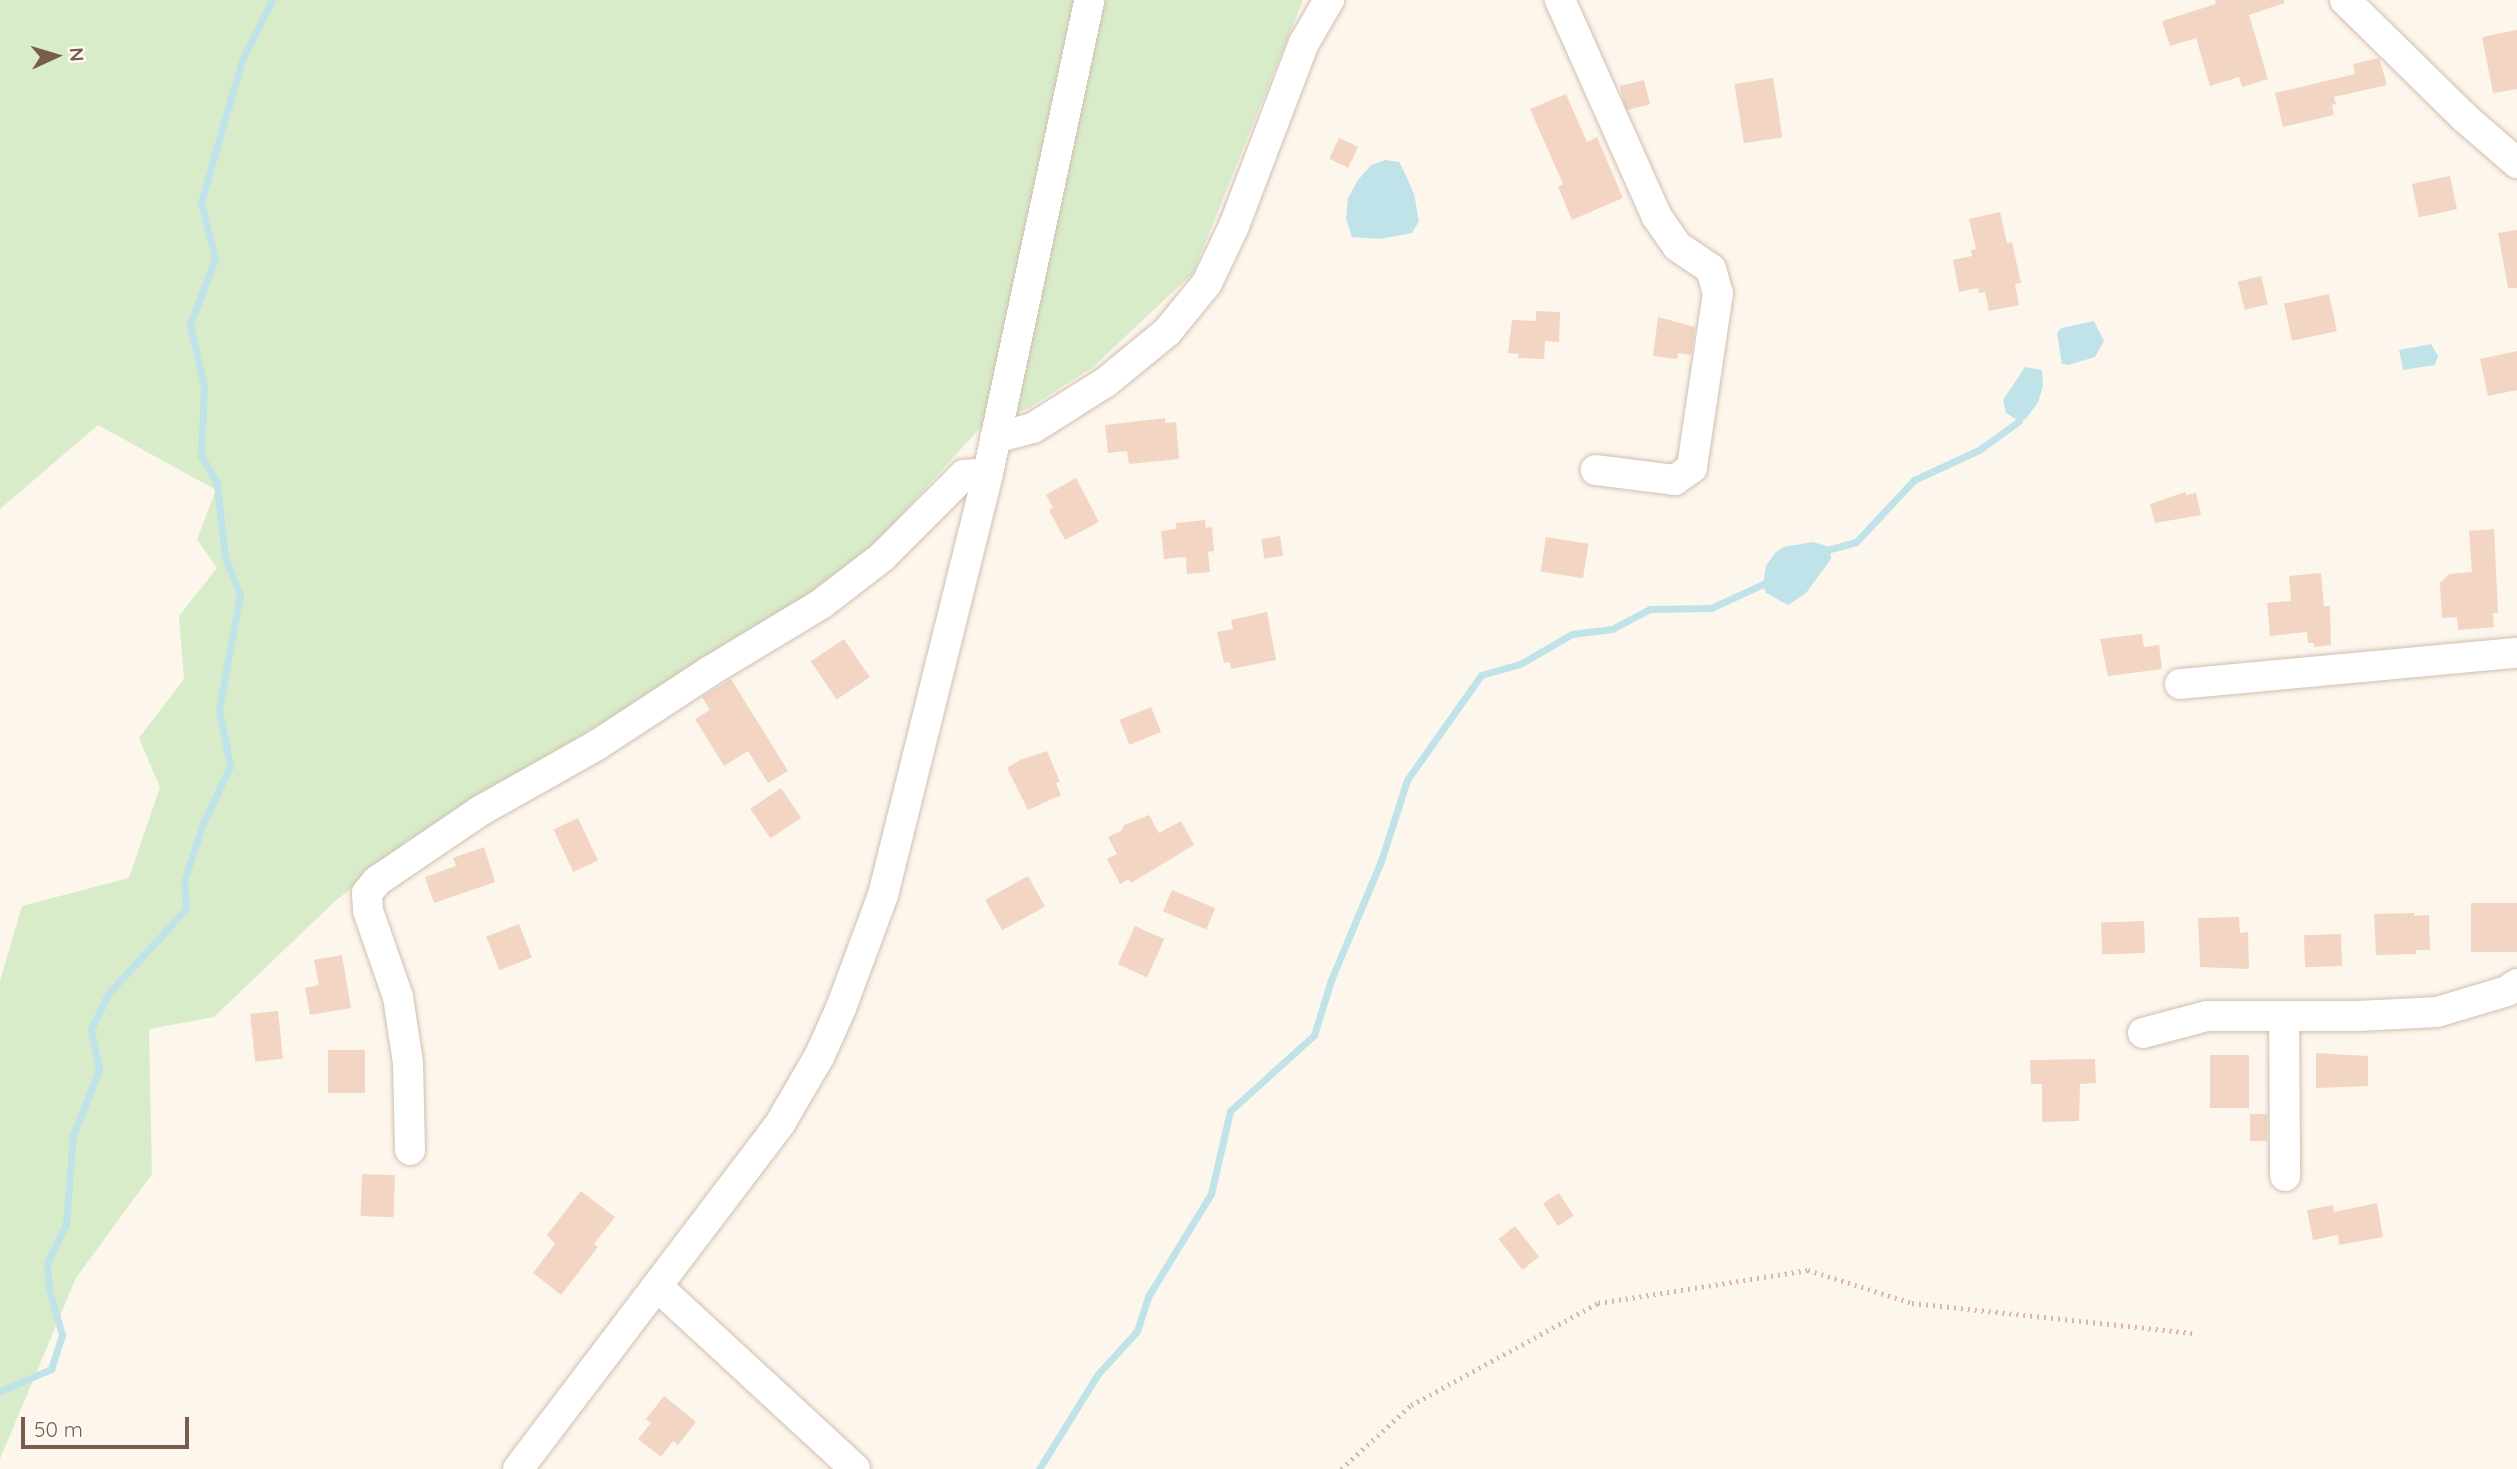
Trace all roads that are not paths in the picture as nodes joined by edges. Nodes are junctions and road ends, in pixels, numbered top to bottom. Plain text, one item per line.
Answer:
1 (1089, 0) edge
2 (1329, 0) edge
3 (1560, 0) edge
4 (2345, 0) edge
5 (2517, 163) edge
6 (995, 438) junction
7 (1596, 470) dead end
8 (988, 472) junction
9 (2517, 653) edge
10 (2180, 684) dead end
11 (2517, 984) edge
12 (2284, 1016) junction
13 (2143, 1033) dead end
14 (410, 1150) dead end
15 (2285, 1176) dead end
16 (658, 1287) junction
17 (518, 1469) edge
18 (855, 1469) edge

1 - 6 street
2 - 6 street
3 - 7 street
4 - 5 street
6 - 8 street
8 - 14 street
8 - 16 street
9 - 10 street
11 - 12 street
12 - 13 street
12 - 15 street
16 - 17 street
16 - 18 street

